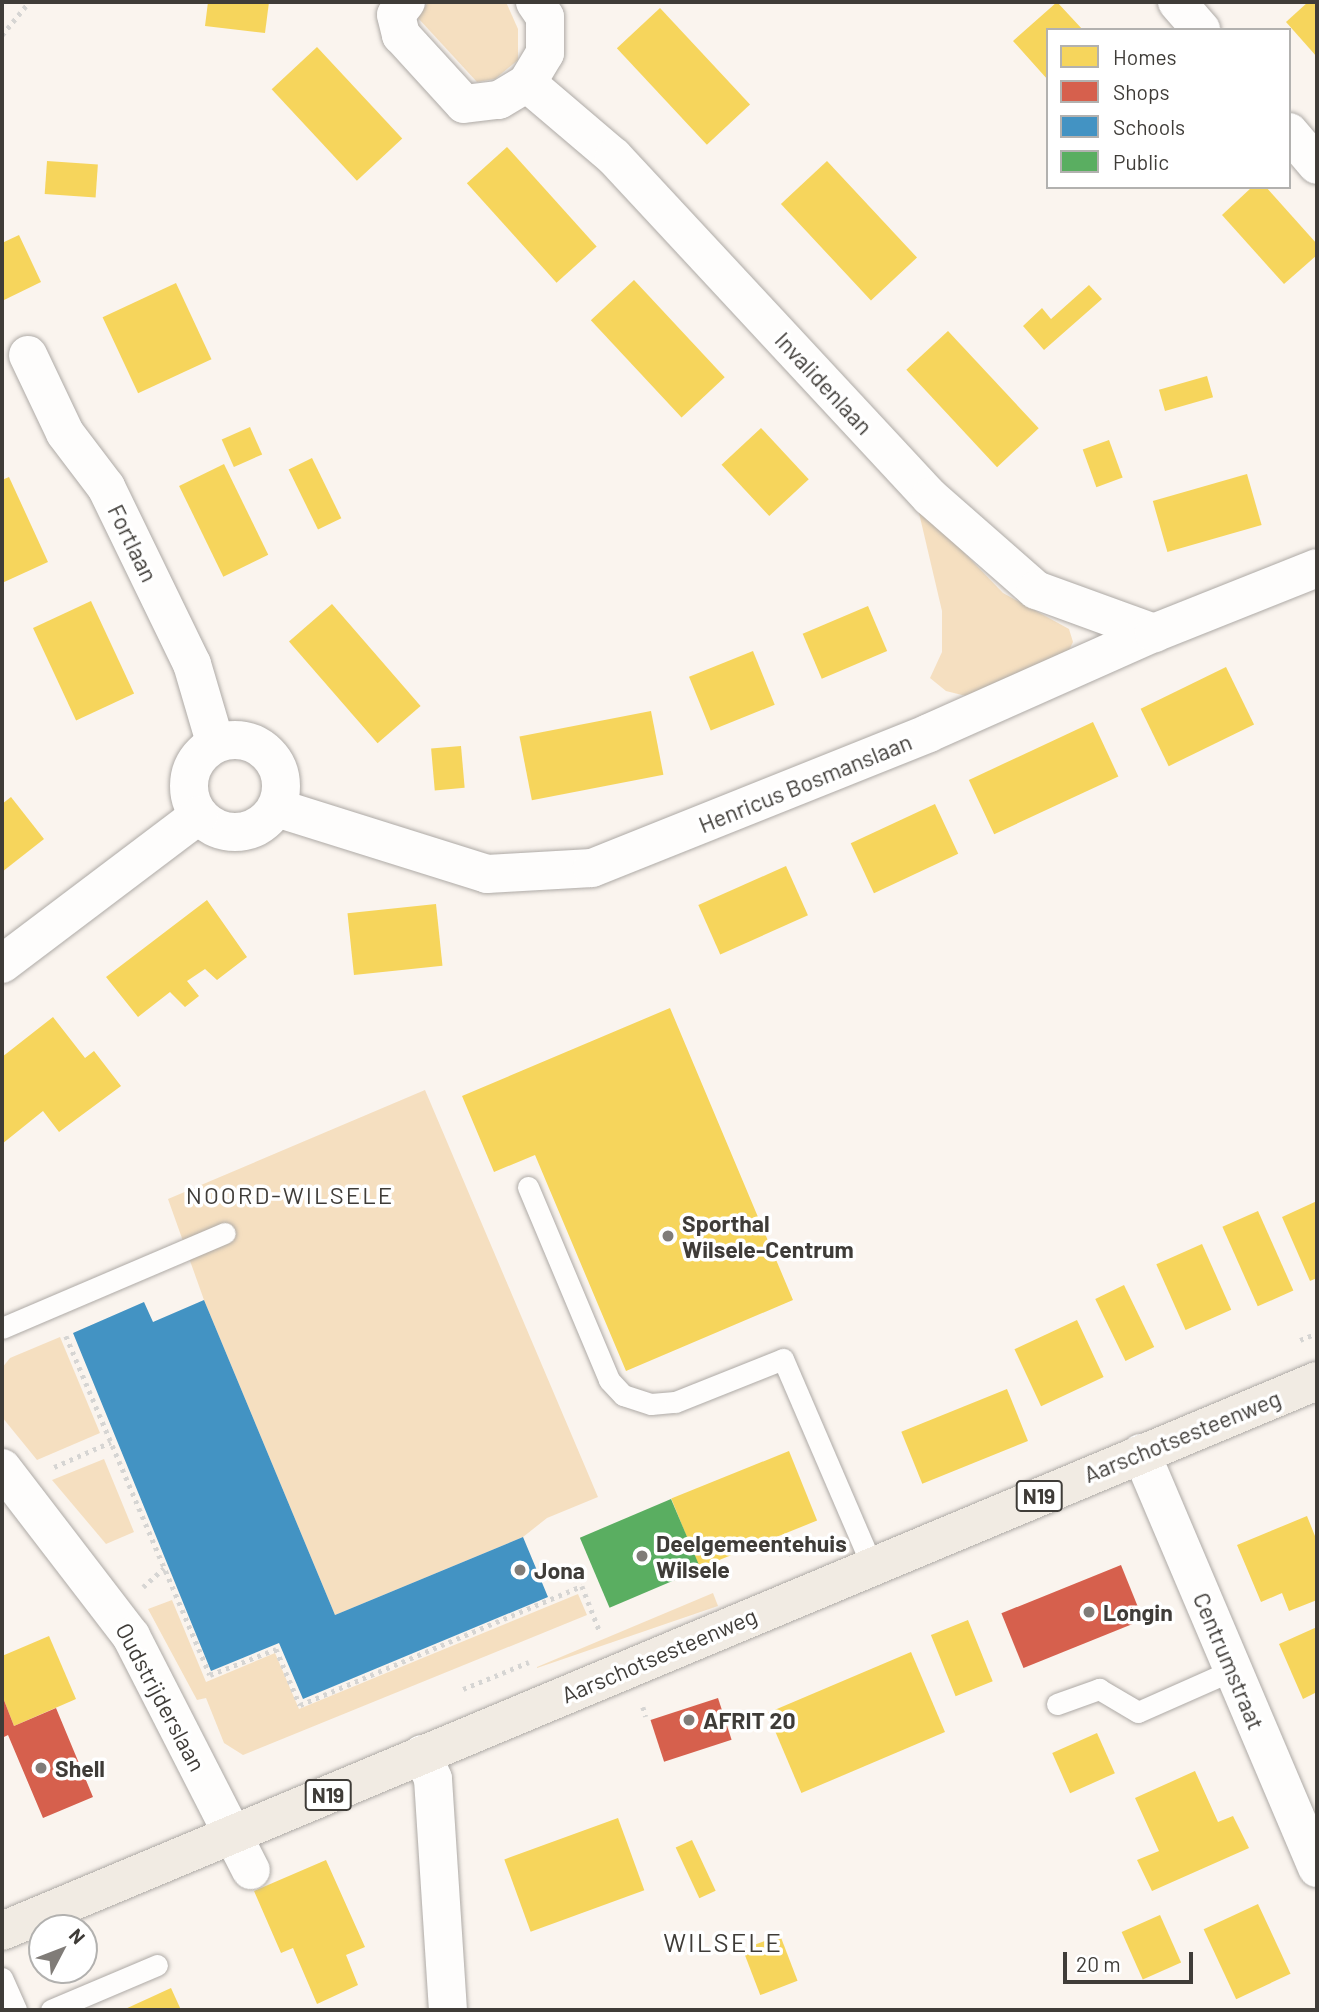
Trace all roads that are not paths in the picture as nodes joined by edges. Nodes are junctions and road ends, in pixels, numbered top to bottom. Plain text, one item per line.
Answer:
1 (406, 2) edge
2 (535, 2) edge
3 (1177, 2) edge
4 (1199, 28) edge
5 (527, 83) junction
6 (1291, 134) edge
7 (1317, 165) edge
8 (28, 355) dead end
9 (1317, 568) edge
10 (1154, 633) junction
11 (215, 742) junction
12 (277, 808) junction
13 (199, 815) junction
14 (2, 964) edge
15 (528, 1187) dead end
16 (225, 1233) dead end
17 (2, 1328) edge
18 (1317, 1381) edge
19 (1141, 1453) junction
20 (8, 1476) edge
21 (872, 1566) junction
22 (1233, 1670) junction
23 (1057, 1704) dead end
24 (422, 1754) junction
25 (233, 1835) junction
26 (1317, 1868) edge
27 (251, 1870) dead end
28 (2, 1931) edge
29 (157, 1965) dead end
30 (2, 1978) edge
31 (16, 2010) edge
32 (51, 2010) edge
33 (448, 2010) edge

1 - 5 street
2 - 5 street
3 - 4 street
5 - 10 street, Invalidenlaan
6 - 7 street
8 - 11 street, Fortlaan
9 - 10 street, Henricus Bosmanslaan
10 - 12 street, Henricus Bosmanslaan
11 - 12 street
11 - 13 street
12 - 13 street
13 - 14 street
15 - 21 lane
16 - 17 lane
18 - 19 main road, Aarschotsesteenweg / N19
19 - 21 main road, Aarschotsesteenweg / N19
19 - 22 street, Centrumstraat
20 - 25 street, Oudstrijderslaan
21 - 24 main road, Aarschotsesteenweg / N19
22 - 23 lane
22 - 26 street, Centrumstraat
24 - 25 main road, Aarschotsesteenweg / N19
24 - 33 street
25 - 27 street, Oudstrijderslaan
25 - 28 main road, Aarschotsesteenweg / N19
29 - 32 lane
30 - 31 lane

